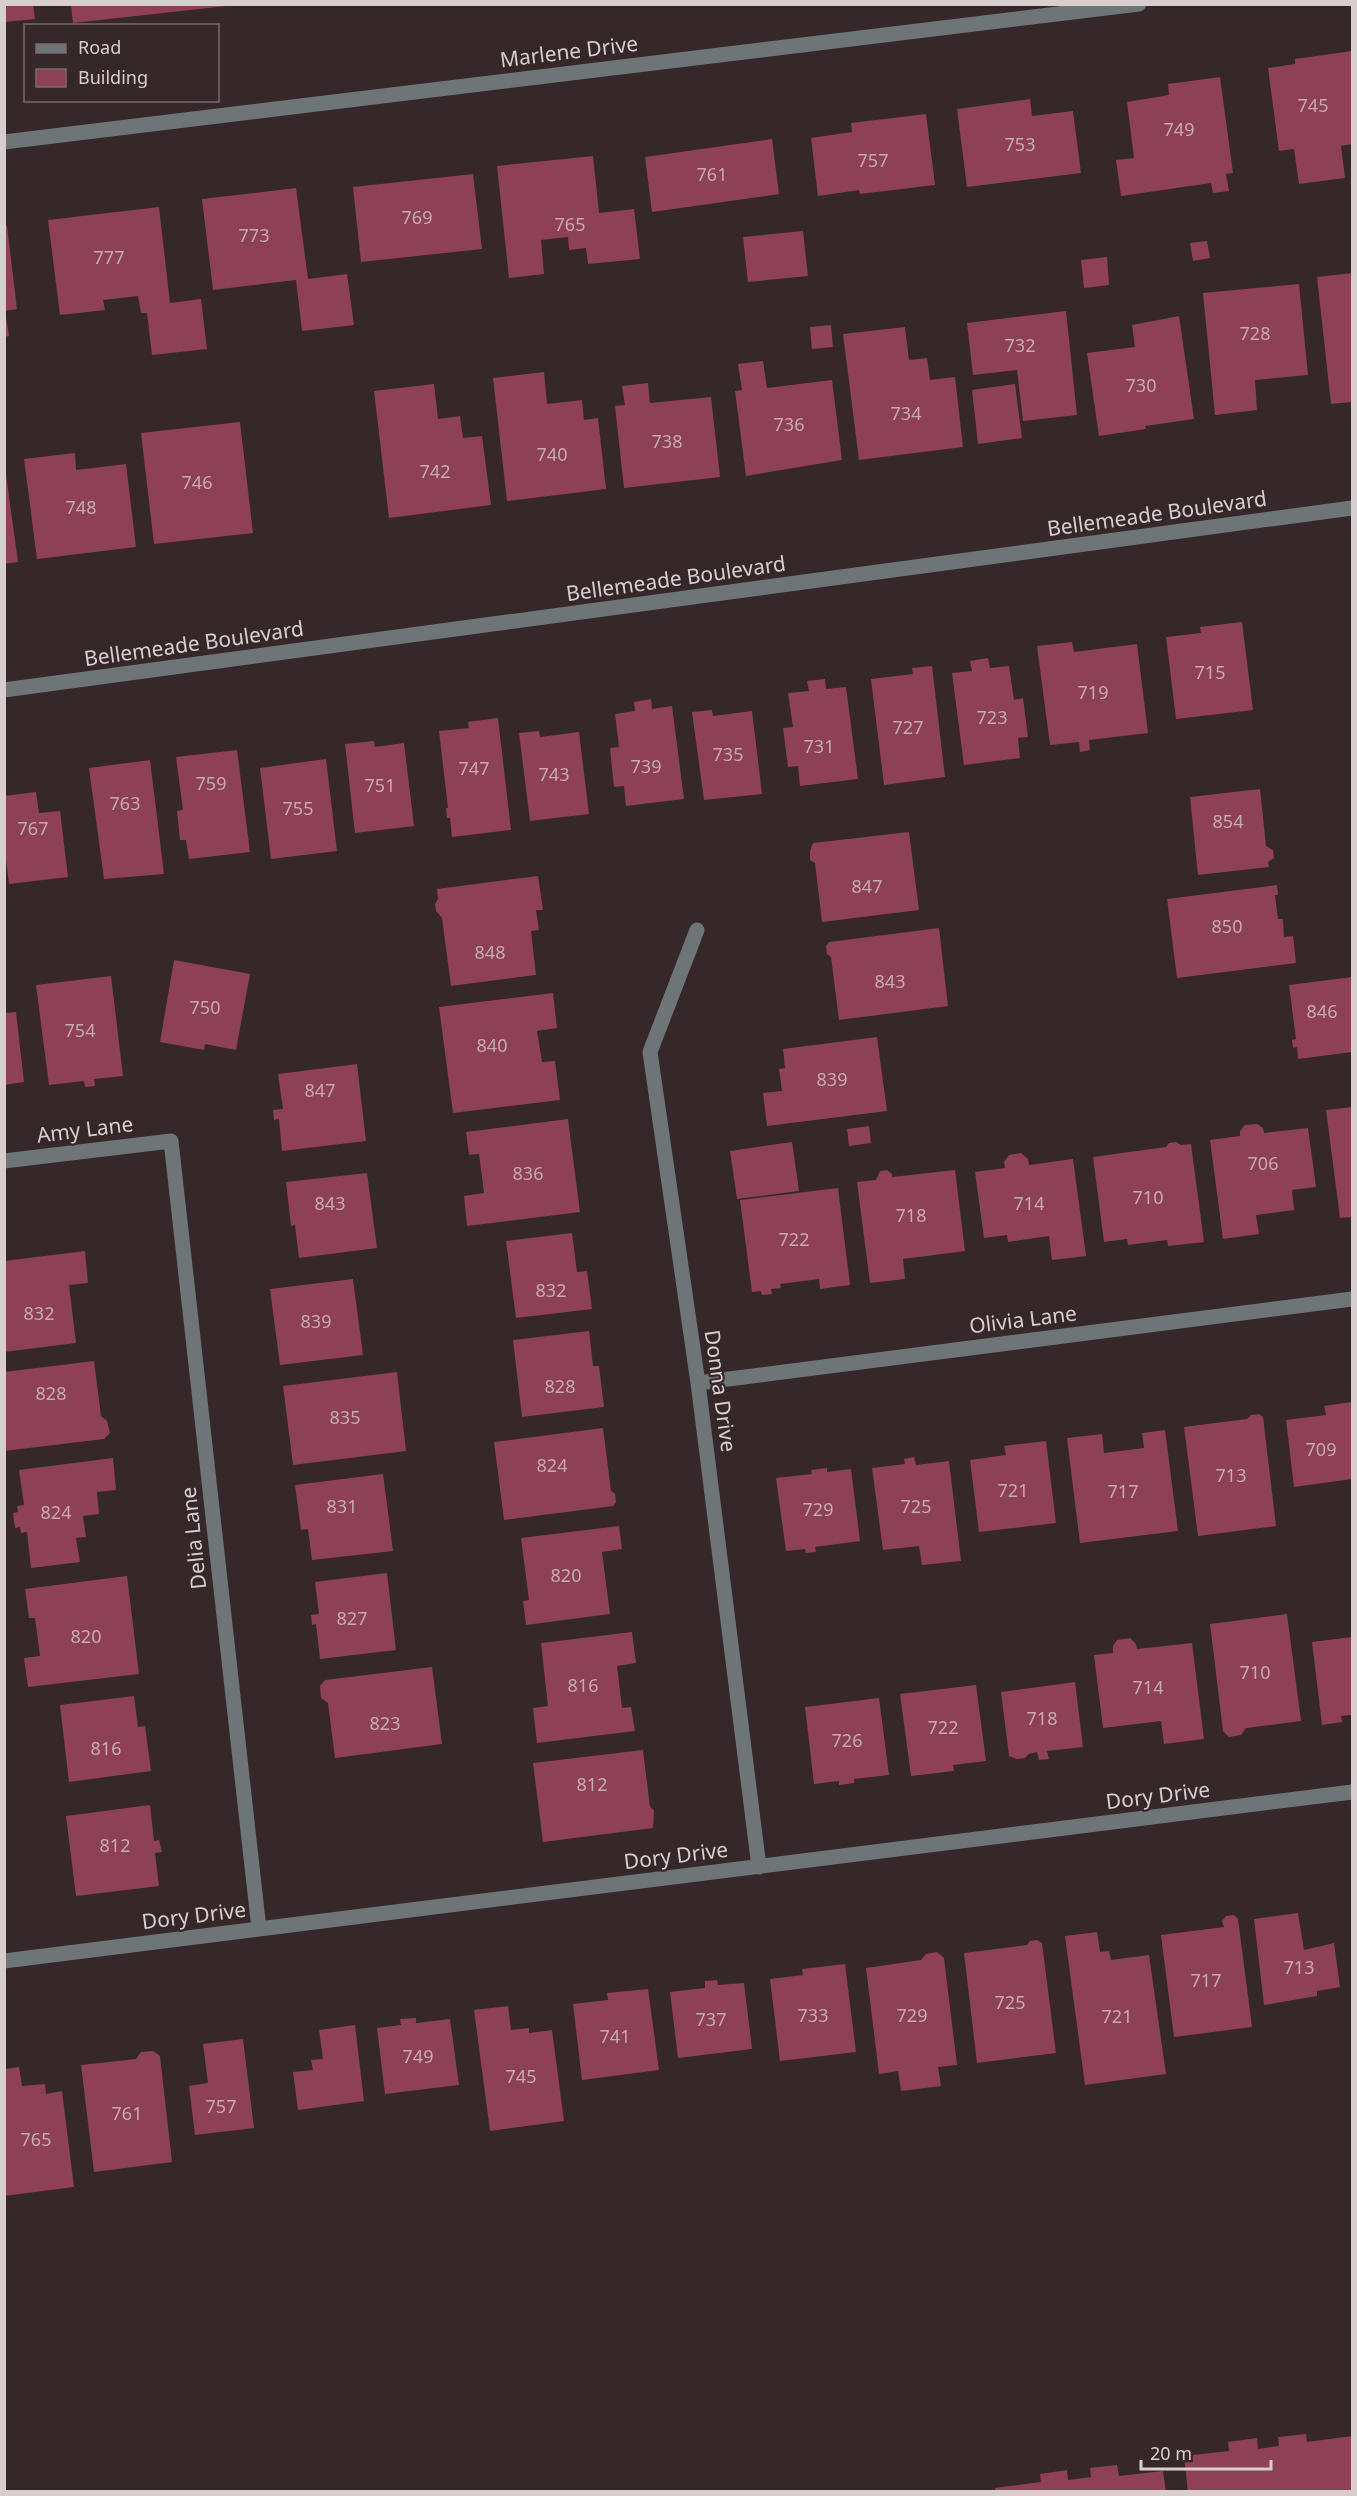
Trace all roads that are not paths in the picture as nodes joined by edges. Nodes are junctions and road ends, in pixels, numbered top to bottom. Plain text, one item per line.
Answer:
1 (1139, 4) edge
2 (4, 142) edge
3 (1353, 508) edge
4 (4, 690) edge
5 (697, 930) dead end
6 (171, 1141) joint
7 (4, 1161) edge
8 (1353, 1299) edge
9 (698, 1383) junction
10 (1353, 1792) edge
11 (759, 1867) junction
12 (259, 1929) junction
13 (4, 1961) edge

1 - 2 street, Marlene Drive
3 - 4 street, Bellemeade Boulevard
5 - 9 street, Donna Drive
6 - 7 street, Amy Lane
6 - 12 street, Delia Lane
8 - 9 street, Olivia Lane
9 - 11 street, Donna Drive
10 - 11 street, Dory Drive
11 - 12 street, Dory Drive
12 - 13 street, Dory Drive

